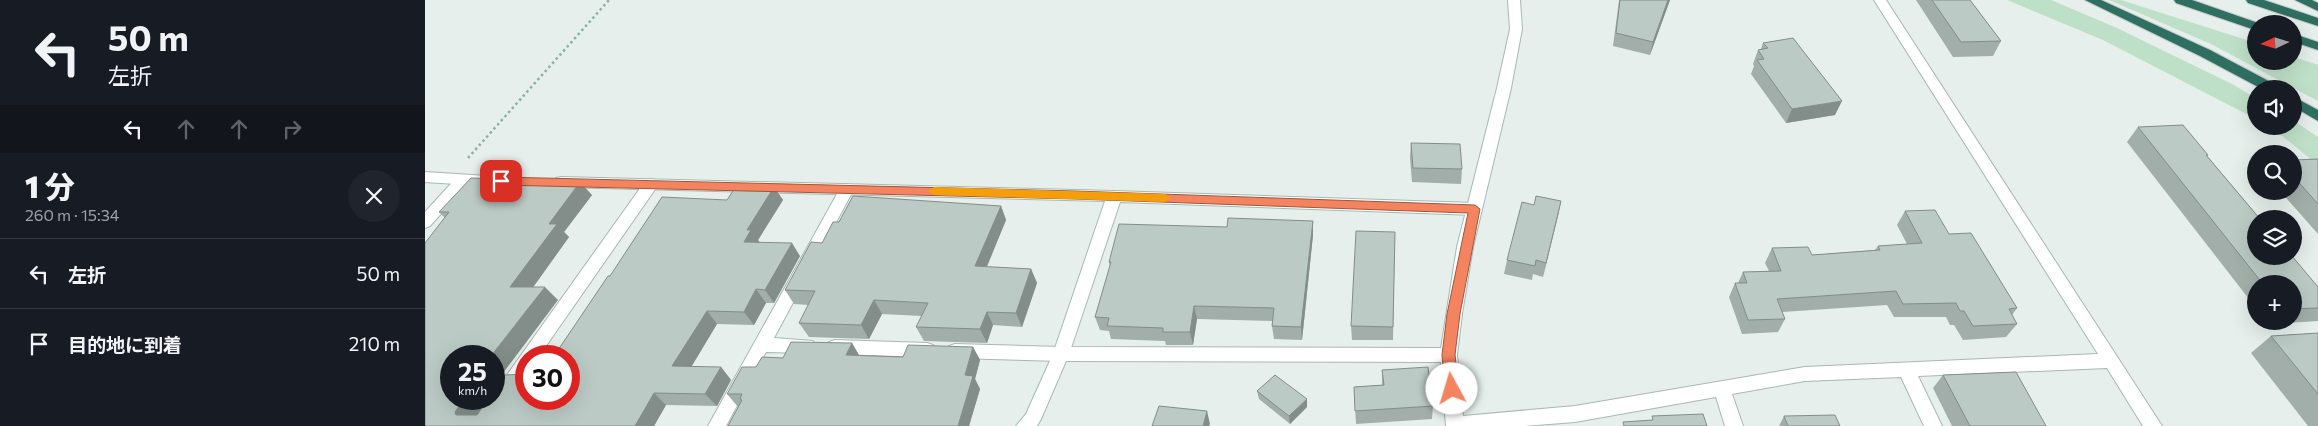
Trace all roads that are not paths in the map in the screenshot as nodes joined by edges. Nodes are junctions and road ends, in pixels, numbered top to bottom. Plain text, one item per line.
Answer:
1 (1515, 0) edge
2 (1880, 0) edge
3 (2091, 0) edge
4 (2180, 0) edge
5 (2252, 0) edge
6 (2301, 0) edge
7 (2318, 7) edge
8 (2318, 22) edge
9 (2247, 23) edge
10 (2303, 41) edge
11 (2318, 46) edge
12 (2256, 80) edge
13 (2302, 106) edge
14 (2318, 116) edge
15 (425, 178) edge
16 (456, 179) junction
17 (503, 181) edge
18 (542, 182) edge
19 (651, 184) junction
20 (847, 189) junction
21 (1114, 196) junction
22 (1475, 209) junction
23 (425, 222) edge
24 (538, 345) edge
25 (761, 345) junction
26 (1061, 354) junction
27 (1449, 355) junction
28 (2112, 361) junction
29 (1906, 370) junction
30 (515, 377) edge
31 (1721, 389) junction
32 (505, 392) edge
33 (1455, 425) edge
34 (717, 426) edge
35 (1025, 426) edge
36 (1734, 426) edge
37 (1933, 426) edge
38 (2153, 426) edge

1 - 22 street
2 - 28 street
3 - 12 highway
4 - 9 highway
5 - 8 highway
6 - 7 highway
10 - 11 highway
13 - 14 highway
15 - 16 street
16 - 17 street
16 - 23 street
18 - 19 street
19 - 20 street
19 - 24 street
20 - 21 street
20 - 25 street
21 - 22 street
21 - 26 street
22 - 27 street
25 - 26 street
25 - 34 street
26 - 27 street
26 - 35 street
27 - 33 street
28 - 29 street
28 - 38 street
29 - 31 street
29 - 37 street
30 - 32 street
31 - 33 street
31 - 36 street

